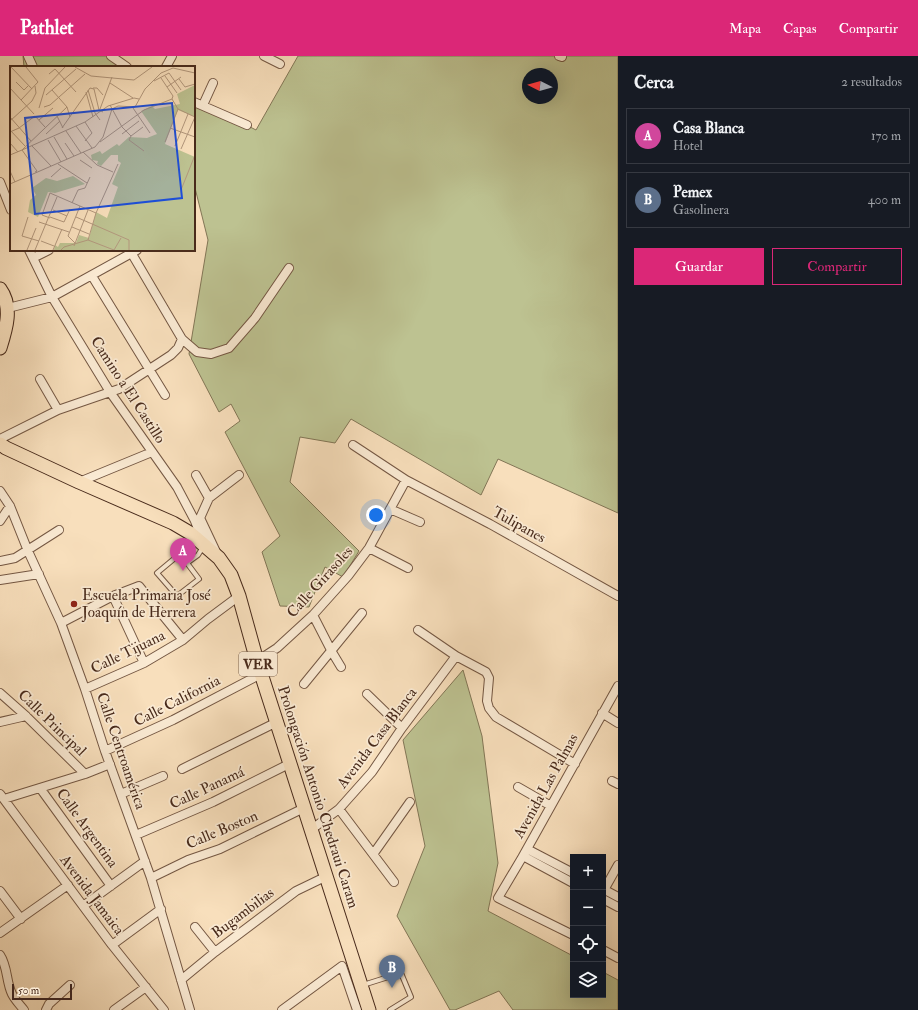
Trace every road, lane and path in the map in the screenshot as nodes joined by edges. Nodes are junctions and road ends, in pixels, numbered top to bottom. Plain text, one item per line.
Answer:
1 (28, 56) edge
2 (113, 56) edge
3 (172, 56) edge
4 (264, 56) edge
5 (280, 64) dead end
6 (33, 66) edge
7 (126, 66) edge
8 (167, 66) edge
9 (213, 83) dead end
10 (195, 102) edge
11 (203, 105) junction
12 (248, 125) dead end
13 (0, 182) edge
14 (10, 207) edge
15 (30, 251) edge
16 (47, 251) edge
17 (135, 252) edge
18 (33, 258) junction
19 (289, 268) dead end
20 (92, 276) junction
21 (0, 289) edge
22 (52, 297) junction
23 (8, 308) junction
24 (182, 339) junction
25 (0, 348) edge
26 (149, 370) junction
27 (40, 379) dead end
28 (110, 392) junction
29 (166, 396) dead end
30 (58, 410) junction
31 (0, 439) edge
32 (0, 444) edge
33 (353, 445) dead end
34 (152, 452) junction
35 (196, 474) dead end
36 (239, 475) dead end
37 (406, 480) junction
38 (79, 482) junction
39 (0, 491) edge
40 (209, 498) junction
41 (10, 506) junction
42 (390, 509) junction
43 (198, 519) junction
44 (0, 521) edge
45 (420, 522) dead end
46 (59, 530) dead end
47 (204, 545) junction
48 (369, 548) junction
49 (28, 551) junction
50 (219, 558) junction
51 (0, 561) edge
52 (187, 563) junction
53 (408, 568) dead end
54 (39, 574) junction
55 (0, 580) edge
56 (113, 596) junction
57 (239, 596) junction
58 (618, 596) edge
59 (362, 613) dead end
60 (314, 615) junction
61 (61, 622) junction
62 (418, 630) dead end
63 (183, 640) junction
64 (332, 652) junction
65 (456, 656) junction
66 (144, 663) junction
67 (259, 667) junction
68 (341, 667) dead end
69 (304, 684) dead end
70 (618, 686) edge
71 (85, 689) junction
72 (0, 693) edge
73 (367, 694) dead end
74 (602, 714) junction
75 (26, 716) junction
76 (0, 722) edge
77 (277, 722) junction
78 (618, 723) edge
79 (402, 728) junction
80 (105, 751) junction
81 (110, 764) junction
82 (289, 764) junction
83 (575, 764) junction
84 (182, 769) dead end
85 (85, 774) junction
86 (163, 776) dead end
87 (518, 787) dead end
88 (40, 788) junction
89 (121, 794) junction
90 (2, 797) edge
91 (410, 802) dead end
92 (551, 806) junction
93 (304, 808) junction
94 (339, 809) junction
95 (312, 829) junction
96 (136, 835) junction
97 (525, 852) junction
98 (374, 853) junction
99 (145, 861) junction
100 (618, 865) edge
101 (570, 872) edge
102 (327, 876) junction
103 (151, 878) junction
104 (570, 881) edge
105 (394, 882) dead end
106 (68, 885) junction
107 (111, 886) junction
108 (606, 886) edge
109 (606, 890) edge
110 (0, 891) edge
111 (618, 897) edge
112 (606, 901) edge
113 (83, 906) junction
114 (618, 907) edge
115 (161, 909) junction
116 (21, 919) junction
117 (195, 927) dead end
118 (0, 933) edge
119 (570, 934) edge
120 (112, 945) junction
121 (215, 952) junction
122 (606, 952) edge
123 (0, 955) edge
124 (618, 958) edge
125 (182, 980) junction
126 (70, 985) dead end
127 (146, 986) junction
128 (361, 986) junction
129 (46, 1009) edge
130 (24, 1010) edge
131 (114, 1010) edge
132 (164, 1010) edge
133 (190, 1010) edge
134 (282, 1010) edge
135 (357, 1010) edge
136 (369, 1010) edge
137 (390, 1010) edge

1 - 6 street
2 - 7 street
3 - 8 street
4 - 5 street
9 - 11 street
10 - 11 street
11 - 12 street
13 - 14 street
15 - 18 street, Camino a El Castillo
16 - 18 street
17 - 20 street
17 - 24 street
18 - 22 street, Camino a El Castillo
19 - 24 street
20 - 22 street
20 - 26 street
21 - 23 main road
22 - 23 street
22 - 28 street, Camino a El Castillo
23 - 25 main road
24 - 26 street
26 - 28 street
26 - 29 street
27 - 30 street
28 - 30 street
28 - 34 street, Camino a El Castillo
30 - 31 street
32 - 38 main road, Prolongación Antonio Chedraui Caram / VER
33 - 37 street, Tulipanes
34 - 38 street
34 - 43 street, Camino a El Castillo
35 - 40 street
36 - 40 street
37 - 42 street, Calle Girasoles
37 - 58 street, Tulipanes
38 - 47 main road, Prolongación Antonio Chedraui Caram / VER
39 - 41 street, Calle Centroamérica
40 - 43 street
41 - 44 street
41 - 49 street, Calle Centroamérica
42 - 45 street
42 - 48 street, Calle Girasoles
43 - 47 street, Camino a El Castillo
43 - 50 street, Camino a El Castillo
46 - 49 street
47 - 50 main road, Prolongación Antonio Chedraui Caram / VER
47 - 52 lane
48 - 53 street
48 - 60 street, Calle Girasoles
49 - 51 street
49 - 54 street, Calle Centroamérica
50 - 57 main road, Prolongación Antonio Chedraui Caram / VER
52 - 52 lane
54 - 55 street
54 - 61 street, Calle Centroamérica
56 - 61 street
56 - 63 street
56 - 66 street
57 - 63 street, Calle Tijuana
57 - 67 main road, Prolongación Antonio Chedraui Caram / VER
59 - 64 street
60 - 64 street
60 - 67 street, Calle Girasoles
61 - 71 street, Calle Centroamérica
62 - 65 street
63 - 66 street, Calle Tijuana
64 - 68 street
64 - 69 street
65 - 79 street, Avenida Casa Blanca
65 - 83 street
66 - 71 street, Calle Tijuana
67 - 77 main road, Prolongación Antonio Chedraui Caram / VER
67 - 80 street, Calle California
70 - 74 street, Avenida Las Palmas
71 - 80 street, Calle Centroamérica
72 - 75 street, Calle Principal
73 - 79 street
74 - 78 street
74 - 83 street, Avenida Las Palmas
75 - 76 street
75 - 85 street, Calle Principal
77 - 82 main road, Prolongación Antonio Chedraui Caram / VER
77 - 84 street
79 - 94 street, Avenida Casa Blanca
80 - 81 street, Calle Centroamérica
81 - 85 street
81 - 89 street, Calle Centroamérica
82 - 93 main road, Prolongación Antonio Chedraui Caram / VER
82 - 96 street, Calle Panamá
83 - 92 street, Avenida Las Palmas
85 - 88 street
86 - 89 street
87 - 92 street
88 - 90 street
88 - 107 street, Calle Argentina
89 - 96 street, Calle Centroamérica
90 - 106 street, Avenida Jamaica
91 - 98 street
92 - 97 street, Avenida Las Palmas
93 - 95 main road, Prolongación Antonio Chedraui Caram / VER
93 - 103 street, Calle Boston
94 - 95 street, Avenida Casa Blanca
94 - 98 street
95 - 102 main road, Prolongación Antonio Chedraui Caram / VER
96 - 99 street, Calle Centroamérica
97 - 101 street
97 - 104 street
97 - 119 street, Avenida Las Palmas
98 - 105 street
99 - 103 street, Calle Centroamérica
99 - 107 street
100 - 108 street
102 - 121 street, Bugambilias
102 - 128 main road, Prolongación Antonio Chedraui Caram / VER
103 - 115 street, Calle Centroamérica
106 - 113 street, Avenida Jamaica
106 - 116 street
107 - 113 street
109 - 111 street
110 - 116 street
112 - 114 street
113 - 120 street, Avenida Jamaica
115 - 120 street
115 - 125 street, Calle Centroamérica
116 - 118 street
117 - 121 street
120 - 127 street, Avenida Jamaica
121 - 125 street, Bugambilias
122 - 124 street
123 - 130 street
125 - 133 street, Calle Centroamérica
126 - 129 street
127 - 131 street
127 - 132 street, Avenida Jamaica
128 - 136 main road, Prolongación Antonio Chedraui Caram / VER
128 - 137 lane
134 - 135 street

